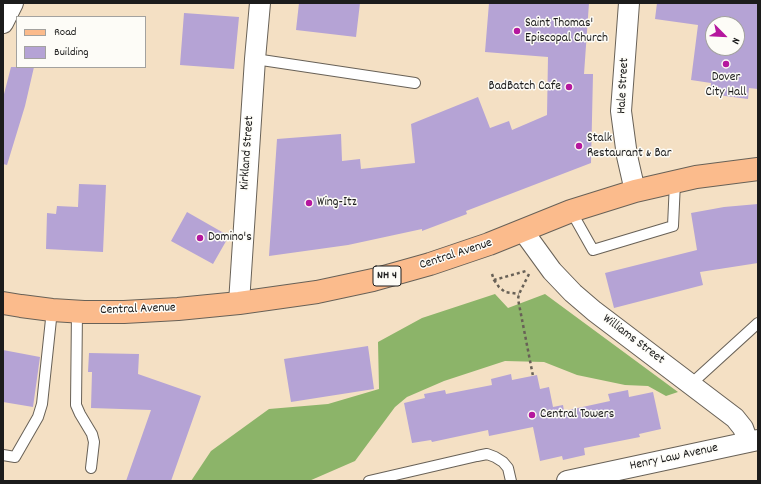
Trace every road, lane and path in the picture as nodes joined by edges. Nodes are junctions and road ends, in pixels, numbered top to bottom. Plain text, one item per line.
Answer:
1 (13, 3) edge
2 (260, 3) edge
3 (629, 3) edge
4 (3, 23) edge
5 (255, 59) junction
6 (415, 83) dead end
7 (758, 170) edge
8 (675, 182) junction
9 (635, 191) junction
10 (571, 211) junction
11 (523, 230) junction
12 (492, 274) dead end
13 (494, 280) junction
14 (519, 294) junction
15 (3, 302) edge
16 (239, 304) junction
17 (52, 310) junction
18 (77, 312) junction
19 (758, 323) edge
20 (533, 376) dead end
21 (691, 384) junction
22 (753, 441) edge
23 (3, 455) edge
24 (91, 468) dead end
25 (369, 481) edge
26 (511, 481) edge
27 (567, 481) edge

1 - 4 street
2 - 5 street, Kirkland Street
3 - 9 street, Hale Street
5 - 6 lane
5 - 16 street, Kirkland Street
7 - 8 main road, Central Avenue / NH 4
8 - 9 main road, Central Avenue / NH 4
8 - 10 lane
9 - 10 main road, Central Avenue / NH 4
10 - 11 main road, Central Avenue / NH 4
11 - 16 main road, Central Avenue / NH 4
11 - 21 street, Williams Street
12 - 13 path
13 - 14 path
13 - 14 path
14 - 20 path
15 - 17 main road, Central Avenue / NH 4
16 - 18 main road, Central Avenue / NH 4
17 - 18 main road, Central Avenue / NH 4
17 - 23 lane
18 - 24 lane
19 - 21 lane
21 - 22 street, Williams Street
22 - 27 street, Henry Law Avenue
25 - 26 lane

